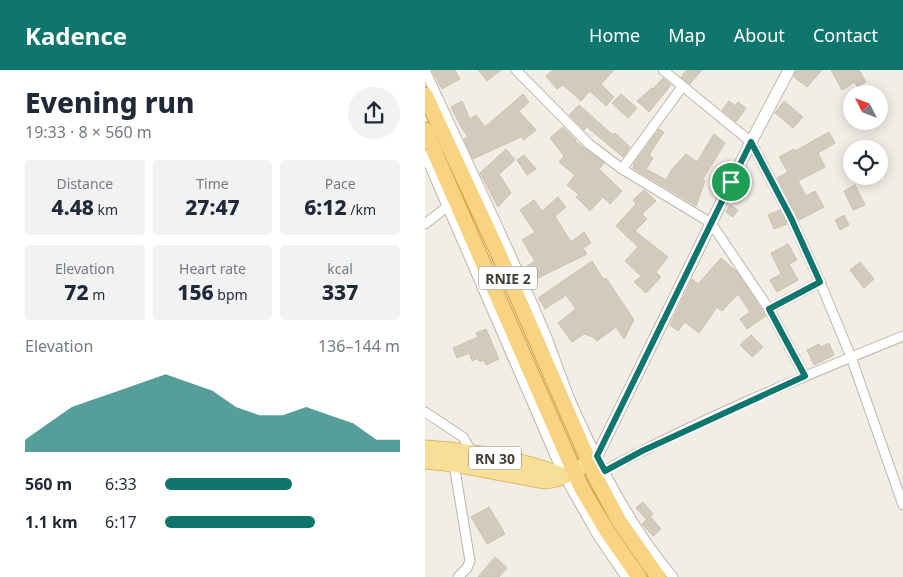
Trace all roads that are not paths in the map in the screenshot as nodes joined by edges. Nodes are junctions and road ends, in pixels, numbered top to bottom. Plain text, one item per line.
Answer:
1 (425, 70) edge
2 (663, 70) edge
3 (789, 70) edge
4 (519, 71) edge
5 (682, 87) junction
6 (425, 95) edge
7 (425, 130) edge
8 (751, 142) junction
9 (425, 155) edge
10 (621, 169) junction
11 (448, 206) junction
12 (711, 223) junction
13 (425, 224) edge
14 (820, 282) junction
15 (769, 309) junction
16 (903, 336) edge
17 (851, 357) junction
18 (805, 376) junction
19 (425, 412) edge
20 (425, 448) edge
21 (472, 453) junction
22 (593, 459) junction
23 (425, 461) edge
24 (454, 464) junction
25 (605, 471) junction
26 (569, 474) junction
27 (903, 505) edge
28 (458, 577) edge
29 (627, 577) edge
30 (639, 577) edge
31 (658, 577) edge
32 (673, 577) edge

1 - 22 street
2 - 5 street
3 - 8 street
4 - 10 street
5 - 8 street
5 - 10 street
6 - 22 highway, RNIE 2 / RNIE 2
7 - 26 highway, RNIE 2 / RNIE 2
8 - 12 street
8 - 14 street
9 - 11 street
10 - 12 street
11 - 13 street
11 - 26 street
12 - 15 street
12 - 22 street
14 - 15 street
14 - 17 street
15 - 18 street
16 - 17 street
17 - 18 street
17 - 27 street
18 - 25 street
19 - 21 street
20 - 21 main road, RN 30 / RN 30
21 - 26 main road, RN 30 / RN 30
22 - 25 street
22 - 26 main road
22 - 31 highway, RNIE 2 / RNIE 2
23 - 24 main road, RN 30
24 - 26 main road, RN 30
24 - 28 street
25 - 32 street
26 - 29 street
26 - 30 highway, RNIE 2 / RNIE 2

